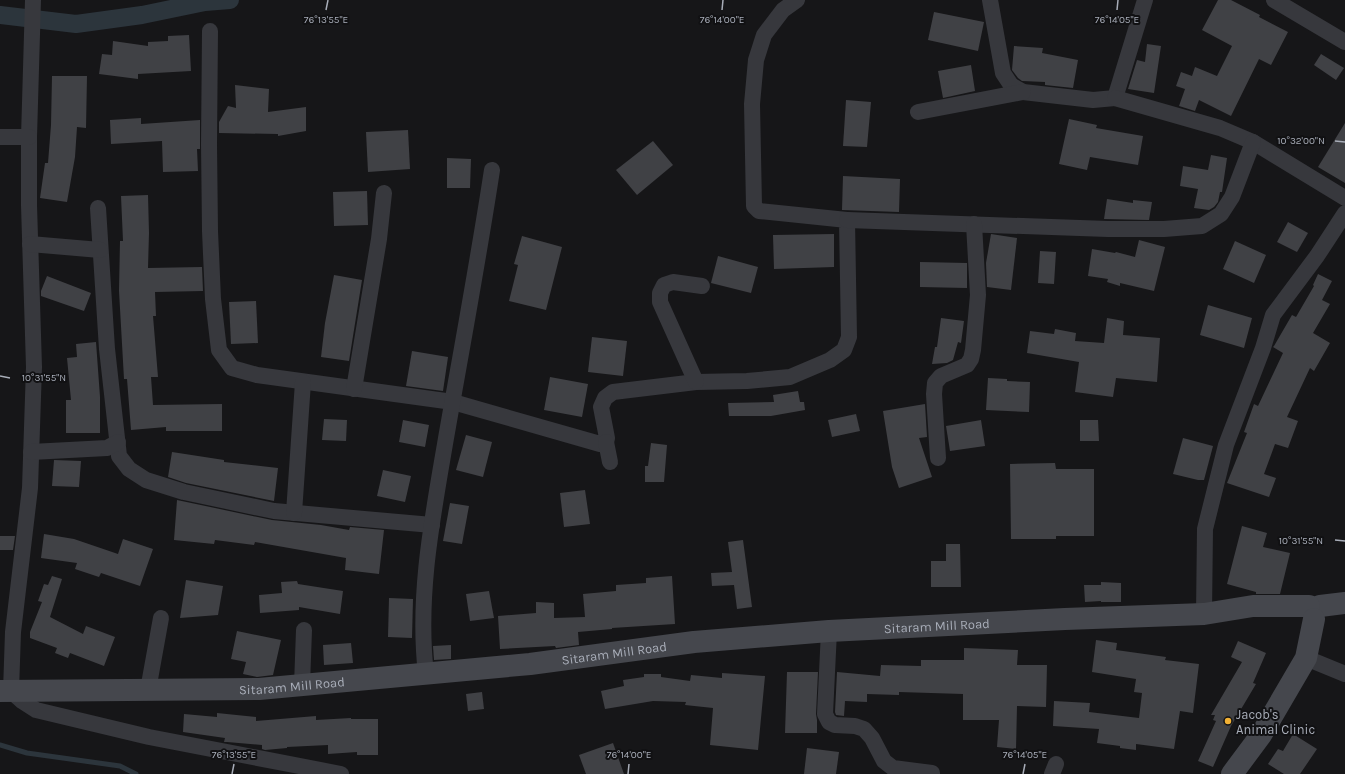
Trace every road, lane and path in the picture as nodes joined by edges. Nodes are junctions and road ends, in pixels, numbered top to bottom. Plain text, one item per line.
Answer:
1 (797, 0) edge
2 (990, 0) edge
3 (1145, 0) edge
4 (1274, 0) edge
5 (33, 13) edge
6 (210, 30) dead end
7 (1345, 42) edge
8 (1023, 92) junction
9 (1115, 98) junction
10 (918, 112) dead end
11 (0, 137) edge
12 (29, 137) junction
13 (1253, 142) junction
14 (492, 170) dead end
15 (384, 193) dead end
16 (1345, 198) edge
17 (98, 208) dead end
18 (1345, 213) edge
19 (847, 220) junction
20 (974, 224) junction
21 (30, 244) junction
22 (100, 250) junction
23 (702, 286) dead end
24 (303, 382) junction
25 (696, 382) junction
26 (354, 389) junction
27 (453, 402) junction
28 (118, 442) junction
29 (606, 442) junction
30 (31, 452) junction
31 (938, 458) dead end
32 (610, 462) dead end
33 (294, 513) junction
34 (432, 525) junction
35 (1345, 603) edge
36 (1314, 613) junction
37 (1204, 614) junction
38 (161, 618) dead end
39 (304, 630) dead end
40 (829, 630) junction
41 (1306, 658) junction
42 (426, 674) junction
43 (1345, 674) edge
44 (302, 685) junction
45 (148, 690) junction
46 (6, 691) edge
47 (932, 773) dead end
48 (341, 774) edge
49 (1232, 774) edge

1 - 19 street
2 - 8 street
3 - 9 street
4 - 7 street
5 - 12 street
6 - 24 street
8 - 9 street
8 - 10 street
9 - 13 street
11 - 12 street
12 - 21 street
13 - 16 street
13 - 20 street
14 - 27 street
15 - 26 street
17 - 22 street
18 - 37 street
19 - 20 street
19 - 25 street
20 - 31 street
21 - 22 street
21 - 30 street
22 - 28 street
23 - 25 street
24 - 26 street
24 - 33 street
25 - 29 street
26 - 27 street
27 - 29 street
27 - 34 street
28 - 30 street
28 - 33 street
29 - 32 street
30 - 46 street
33 - 34 street
34 - 42 street
35 - 36 main road, Sitaram Mill Road
36 - 37 main road, Sitaram Mill Road
36 - 41 main road
37 - 40 main road, Sitaram Mill Road
38 - 45 street
39 - 44 street
40 - 42 main road, Sitaram Mill Road
40 - 47 street
41 - 43 street
41 - 49 main road
42 - 44 main road, Sitaram Mill Road
44 - 45 main road, Sitaram Mill Road
45 - 46 main road, Sitaram Mill Road
46 - 48 street

